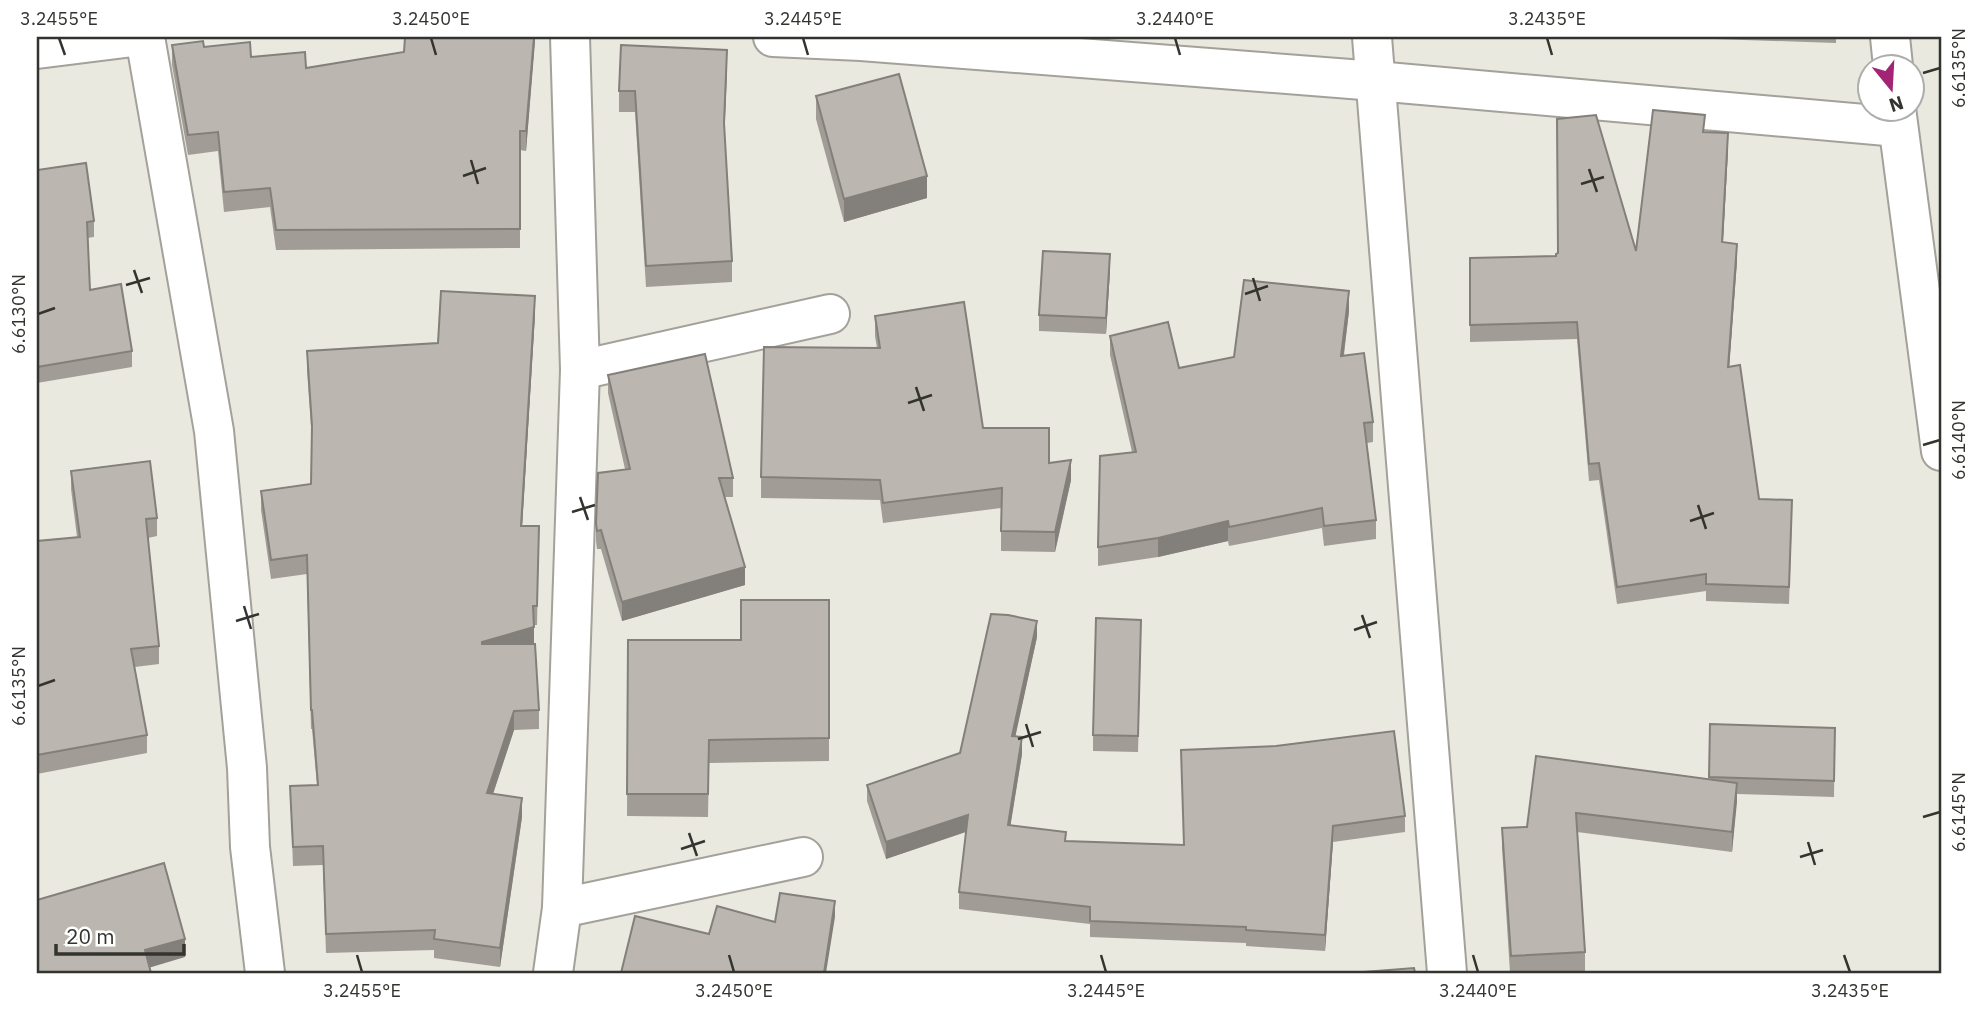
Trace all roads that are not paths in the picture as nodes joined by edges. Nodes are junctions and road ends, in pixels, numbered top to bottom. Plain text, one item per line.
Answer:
1 (133, 37) edge
2 (145, 37) edge
3 (570, 37) edge
4 (773, 37) edge
5 (1372, 37) edge
6 (861, 39) edge
7 (37, 49) edge
8 (1376, 81) junction
9 (1856, 115) edge
10 (1898, 122) edge
11 (830, 314) dead end
12 (580, 370) junction
13 (1941, 451) edge
14 (803, 857) dead end
15 (562, 908) junction
16 (265, 973) edge
17 (553, 973) edge
18 (1447, 973) edge

1 - 7 street
2 - 16 street
3 - 12 street
4 - 6 street
5 - 8 street
6 - 8 street
8 - 9 street
8 - 18 street
10 - 13 street
11 - 12 street
12 - 15 street
14 - 15 street
15 - 17 street

